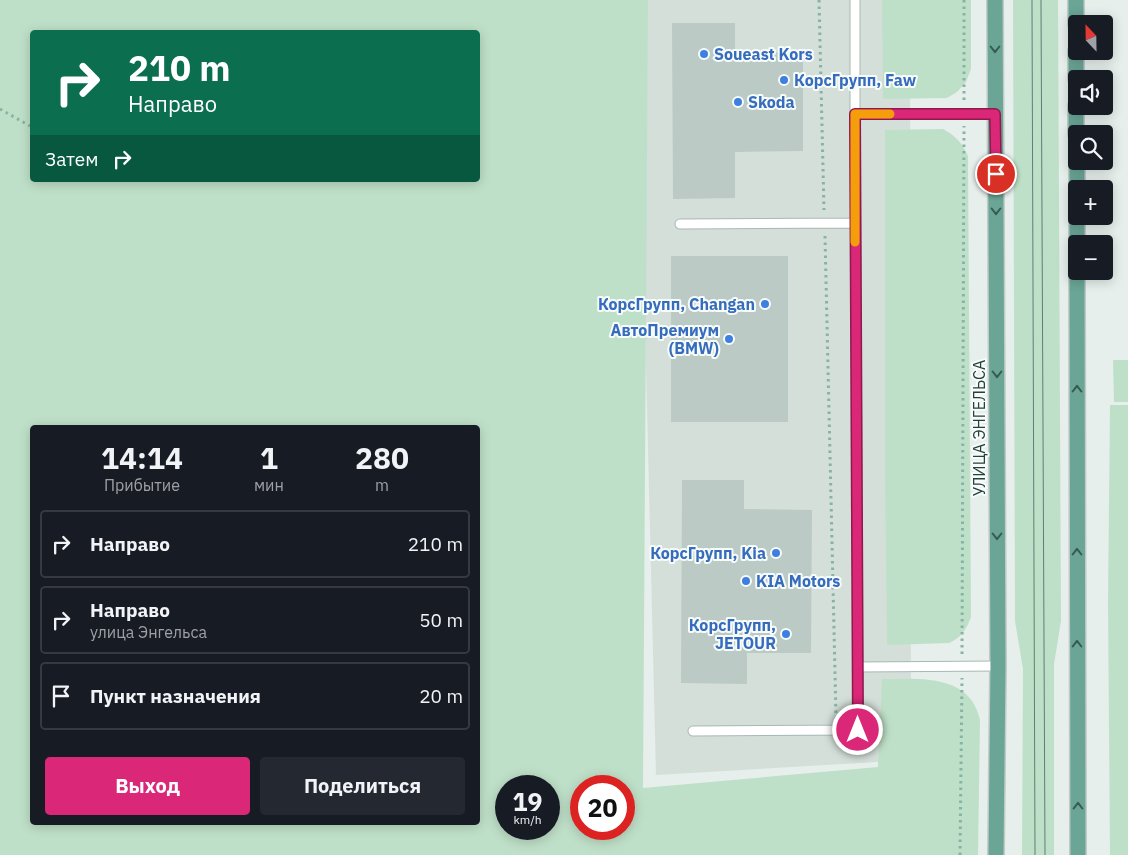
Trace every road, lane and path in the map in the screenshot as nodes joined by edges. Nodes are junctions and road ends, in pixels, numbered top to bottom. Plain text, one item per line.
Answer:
1 (819, 0) edge
2 (855, 0) edge
3 (964, 0) edge
4 (994, 0) edge
5 (1076, 0) edge
6 (1076, 15) edge
7 (0, 108) edge
8 (855, 114) junction
9 (962, 114) junction
10 (995, 114) junction
11 (30, 126) dead end
12 (824, 223) junction
13 (855, 223) junction
14 (680, 224) dead end
15 (1077, 280) edge
16 (962, 666) junction
17 (998, 666) junction
18 (858, 667) junction
19 (836, 730) junction
20 (693, 731) dead end
21 (960, 855) edge
22 (996, 855) edge
23 (1078, 855) edge

1 - 12 path
2 - 8 lane
3 - 9 path
4 -> 10 main road, УЛИЦА ЭНГЕЛЬСА
5 - 6 main road
7 - 11 path
8 - 9 lane
8 - 13 lane
9 - 10 lane
9 - 16 path
10 -> 17 main road, УЛИЦА ЭНГЕЛЬСА
12 - 13 lane
12 - 14 lane
12 - 19 path
13 - 18 lane
23 -> 15 main road
16 - 17 lane
16 - 18 lane
16 - 21 path
17 - 22 main road, УЛИЦА ЭНГЕЛЬСА
18 - 19 lane
19 - 20 lane

